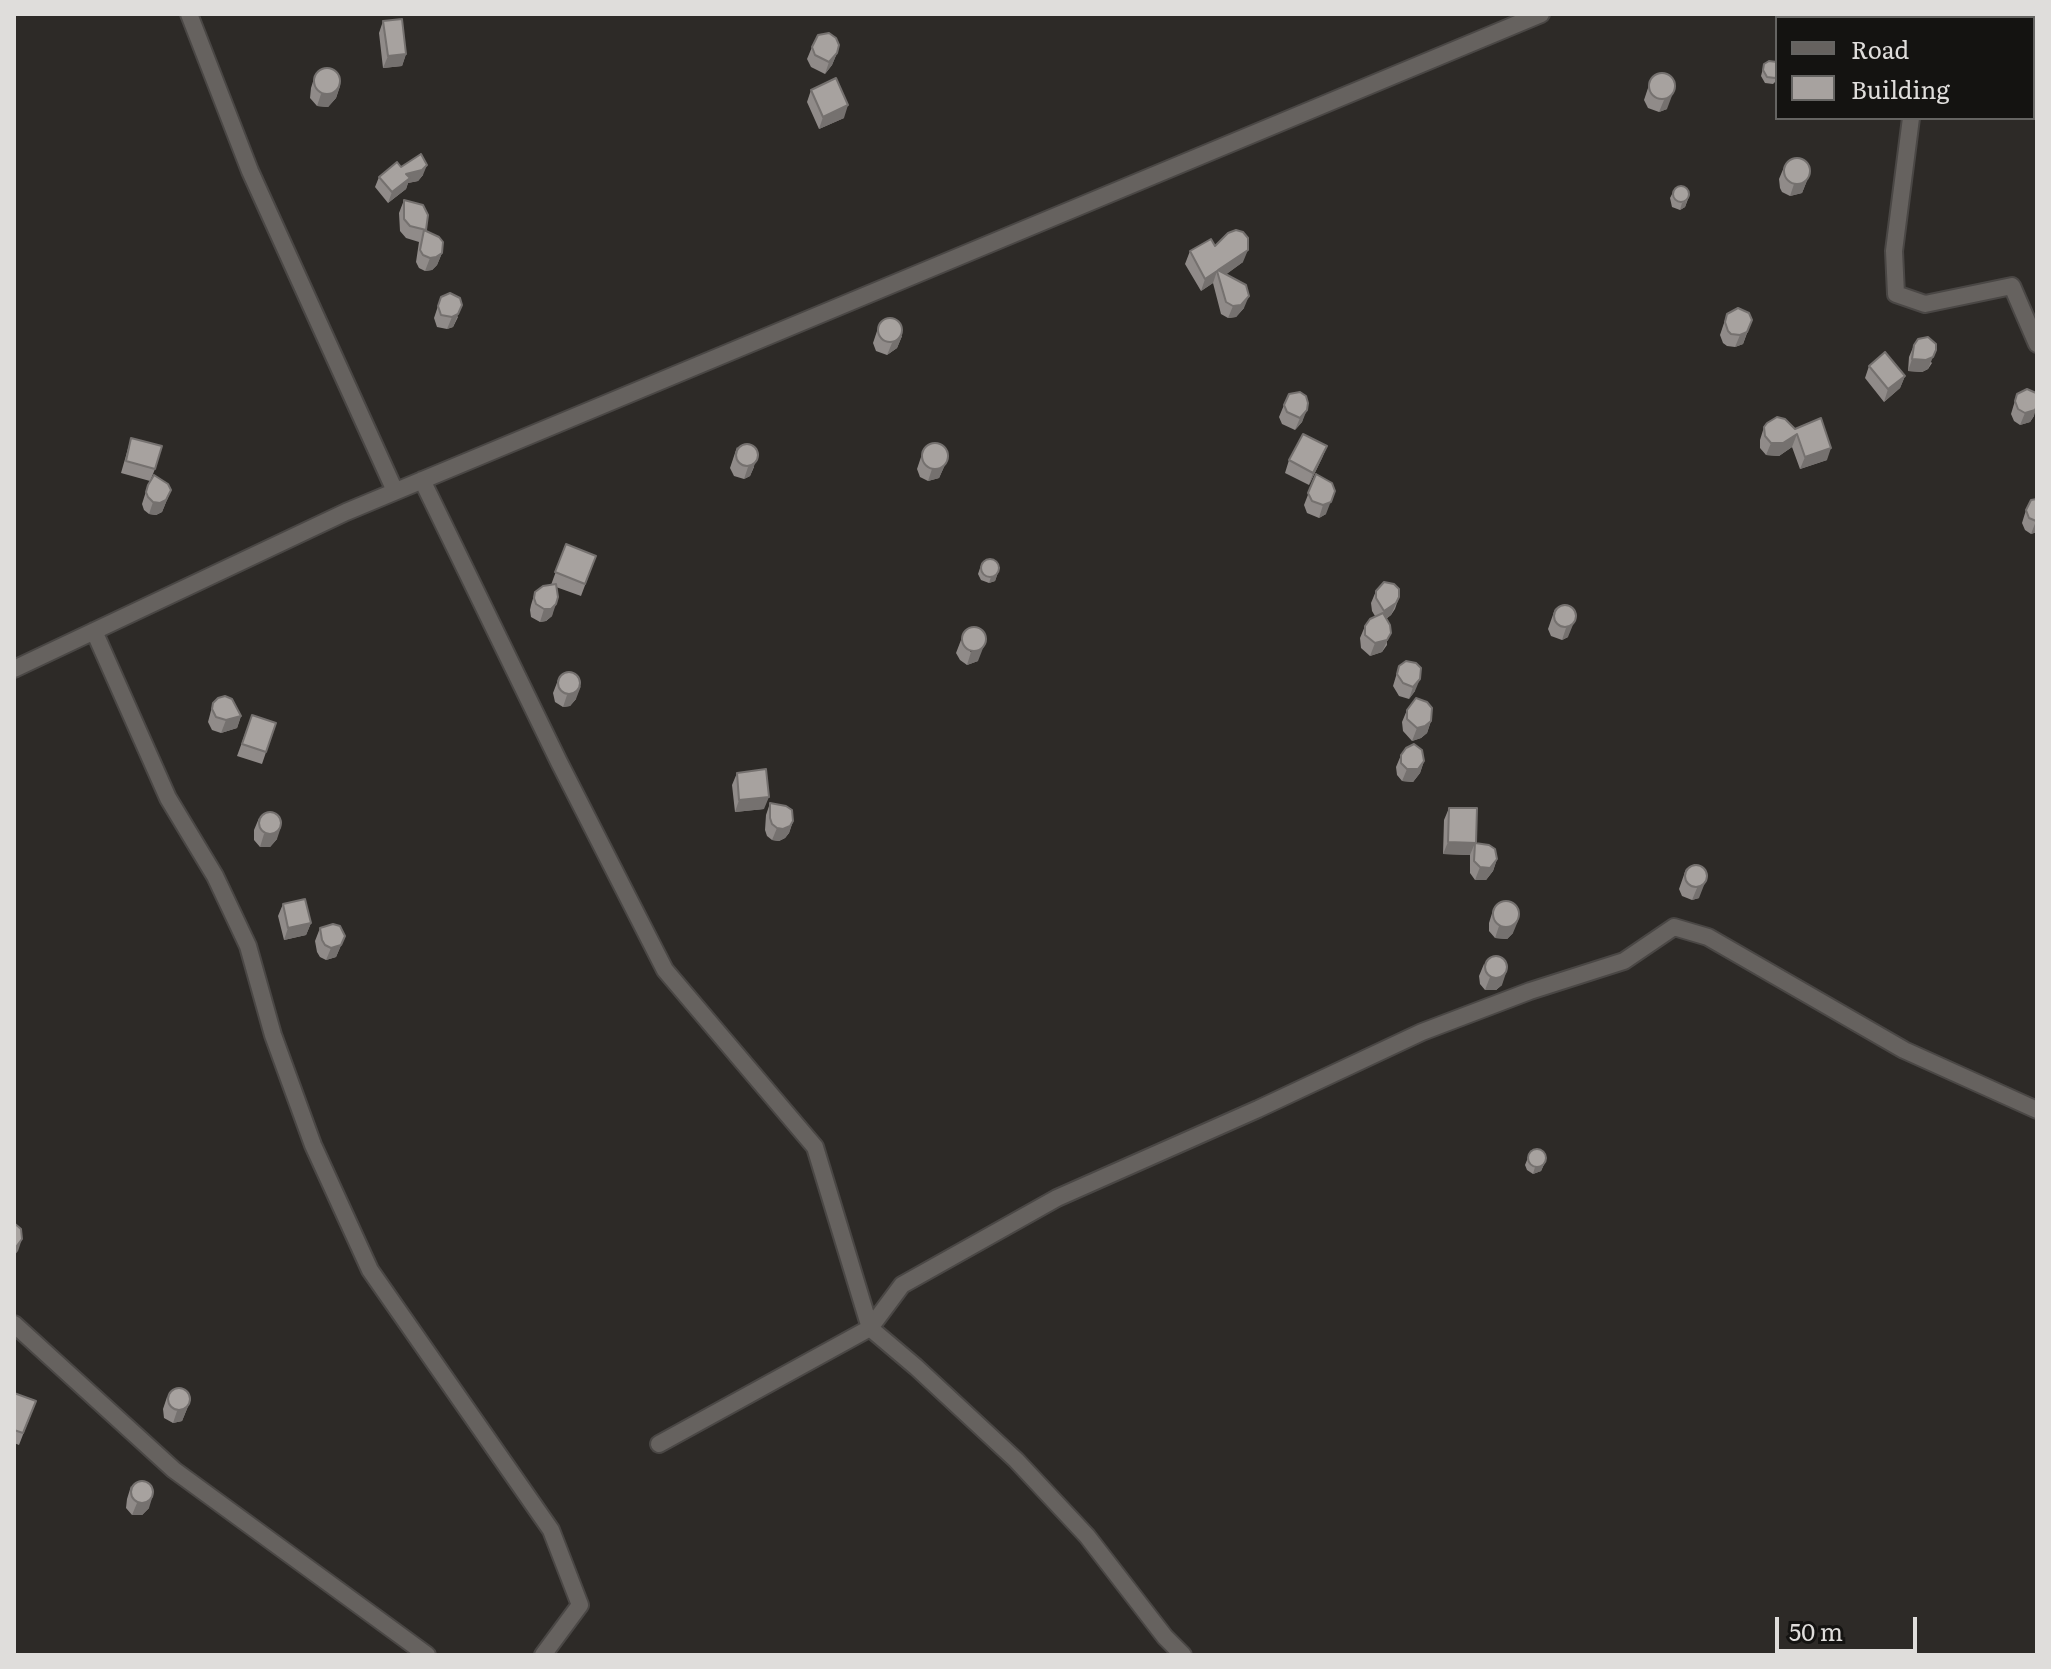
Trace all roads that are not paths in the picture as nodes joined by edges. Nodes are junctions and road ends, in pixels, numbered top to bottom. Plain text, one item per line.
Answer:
1 (189, 14) edge
2 (1541, 14) edge
3 (1911, 120) edge
4 (2037, 344) edge
5 (422, 480) junction
6 (395, 491) junction
7 (94, 631) junction
8 (14, 669) edge
9 (2037, 1110) edge
10 (14, 1324) edge
11 (870, 1328) junction
12 (659, 1444) dead end
13 (427, 1655) edge
14 (543, 1655) edge
15 (1183, 1655) edge

1 - 6 street
2 - 5 street
3 - 4 street
5 - 6 street
5 - 11 street
6 - 7 street
7 - 8 street
7 - 14 street
9 - 11 street
10 - 13 street
11 - 12 street
11 - 15 street

